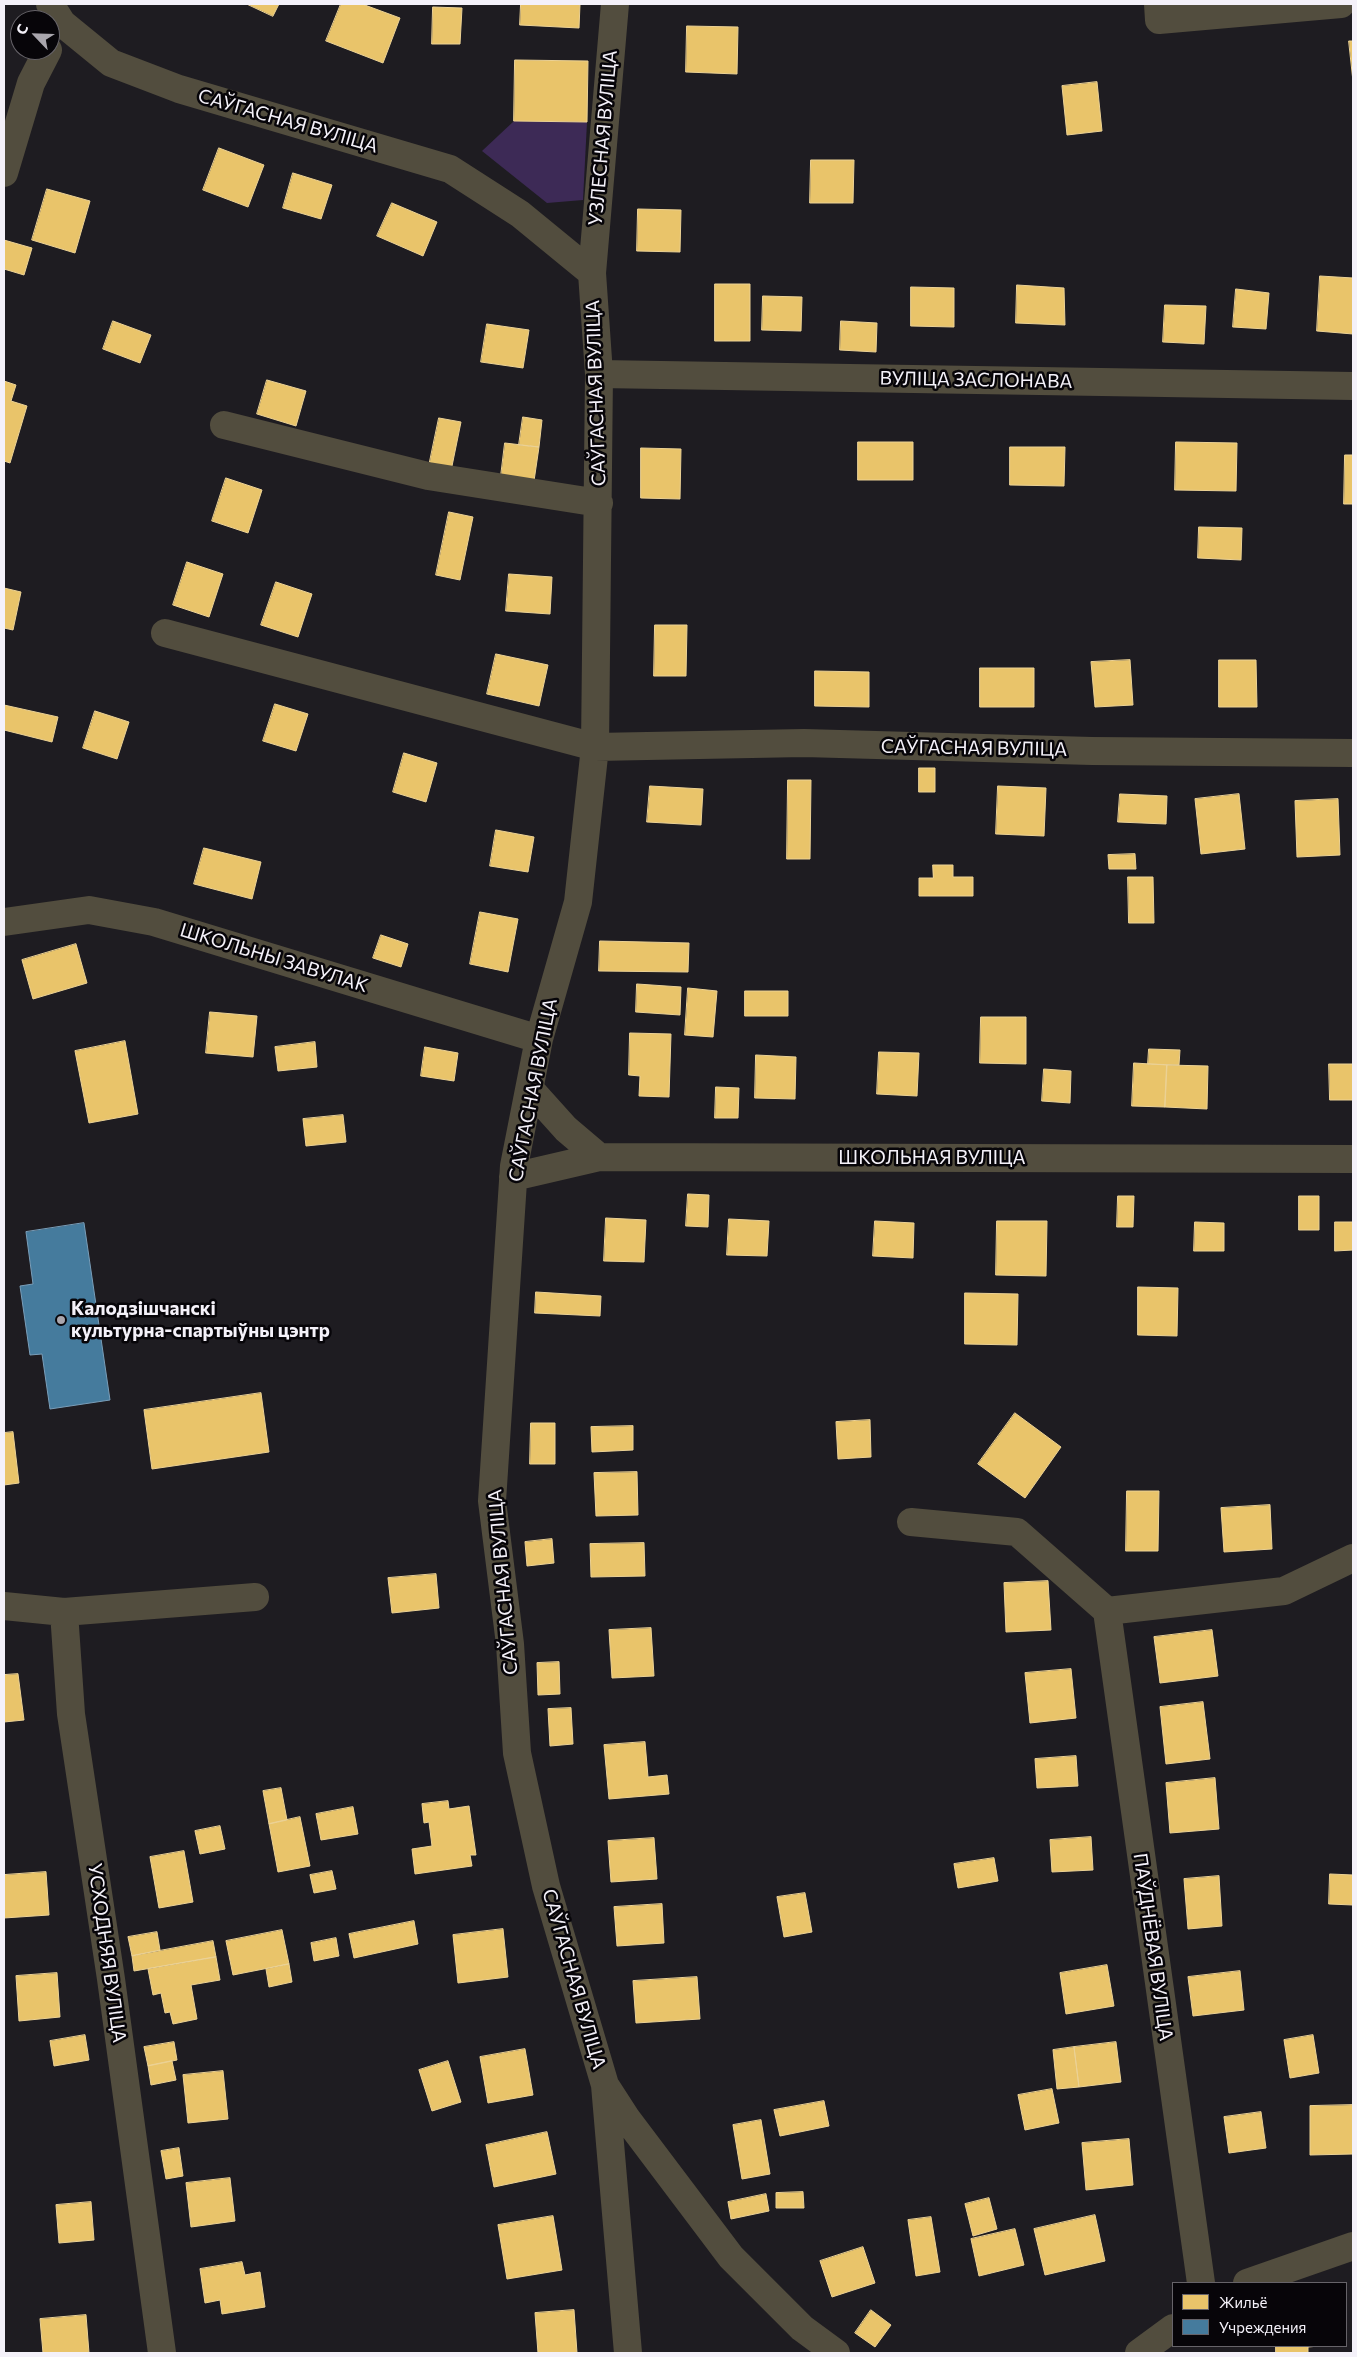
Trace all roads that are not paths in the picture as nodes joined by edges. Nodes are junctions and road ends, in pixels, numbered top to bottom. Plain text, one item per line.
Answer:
1 (615, 4) edge
2 (1158, 4) edge
3 (1342, 4) edge
4 (60, 28) edge
5 (43, 60) edge
6 (4, 173) edge
7 (592, 273) junction
8 (599, 374) junction
9 (1353, 386) edge
10 (224, 425) dead end
11 (599, 503) junction
12 (165, 634) dead end
13 (595, 747) junction
14 (1353, 753) edge
15 (4, 922) edge
16 (540, 1039) junction
17 (530, 1089) junction
18 (599, 1157) junction
19 (1353, 1159) edge
20 (513, 1178) junction
21 (910, 1522) dead end
22 (1353, 1558) edge
23 (255, 1597) dead end
24 (4, 1606) edge
25 (1106, 1611) junction
26 (64, 1612) junction
27 (605, 2084) junction
28 (1353, 2246) edge
29 (1201, 2282) edge
30 (1250, 2282) edge
31 (1172, 2329) edge
32 (162, 2353) edge
33 (628, 2353) edge
34 (836, 2353) edge
35 (1139, 2353) edge

1 - 7 street, УЗЛЕСНАЯ ВУЛІЦА
2 - 3 street
4 - 7 street, САЎГАСНАЯ ВУЛІЦА
5 - 6 street
7 - 8 street, САЎГАСНАЯ ВУЛІЦА
8 - 9 street, ВУЛІЦА ЗАСЛОНАВА
8 - 11 street, САЎГАСНАЯ ВУЛІЦА
10 - 11 street
11 - 13 street, САЎГАСНАЯ ВУЛІЦА
12 - 13 street
13 - 14 street, САЎГАСНАЯ ВУЛІЦА
13 - 16 street, САЎГАСНАЯ ВУЛІЦА
15 - 16 street, ШКОЛЬНЫ ЗАВУЛАК
16 - 17 street, САЎГАСНАЯ ВУЛІЦА
17 - 18 street
17 - 20 street, САЎГАСНАЯ ВУЛІЦА
18 - 19 street, ШКОЛЬНАЯ ВУЛІЦА
18 - 20 street, ШКОЛЬНАЯ ВУЛІЦА
20 - 27 street, САЎГАСНАЯ ВУЛІЦА
21 - 25 street
22 - 25 street
23 - 26 street
24 - 26 street
25 - 29 street, ПАЎДНЁВАЯ ВУЛІЦА
26 - 32 street, УСХОДНЯЯ ВУЛІЦА
27 - 33 street, САЎГАСНАЯ ВУЛІЦА
27 - 34 street
28 - 30 street
31 - 35 street

